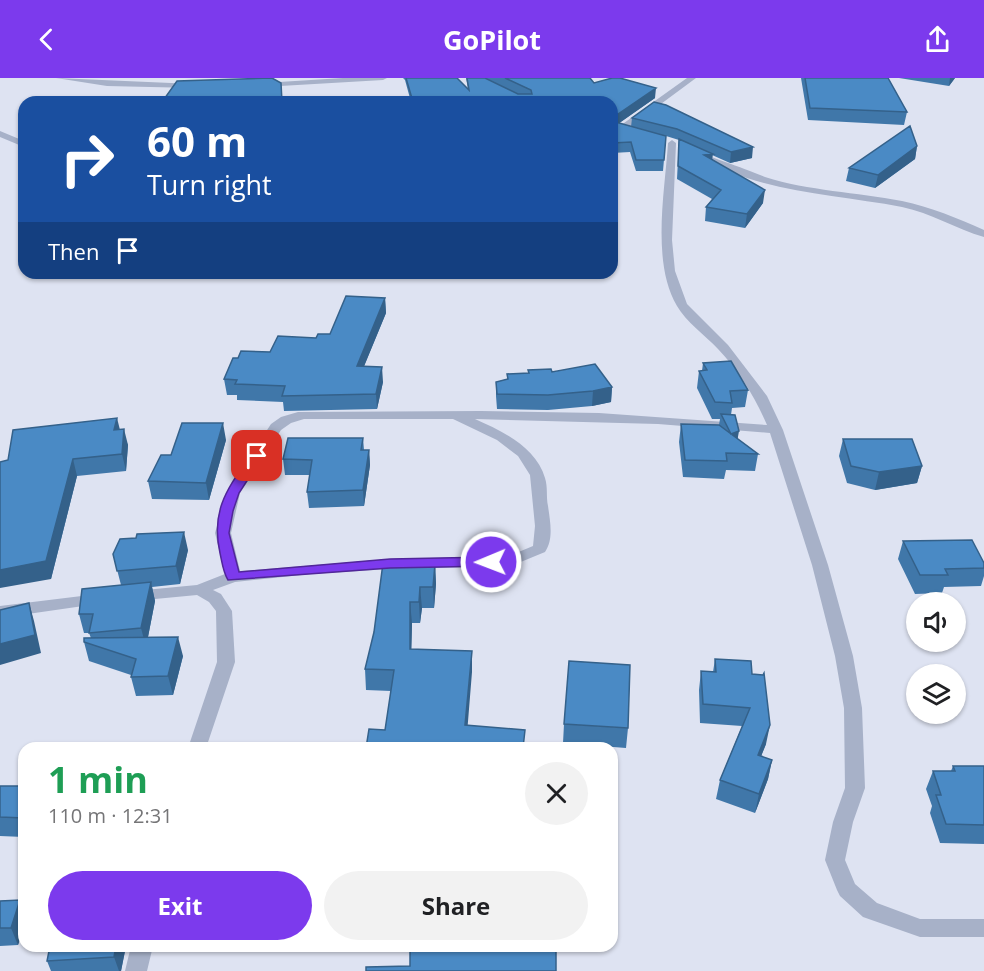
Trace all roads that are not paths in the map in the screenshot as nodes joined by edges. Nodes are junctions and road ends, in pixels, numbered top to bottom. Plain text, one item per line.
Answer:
1 (60, 78) edge
2 (383, 78) edge
3 (692, 78) edge
4 (249, 85) edge
5 (206, 86) edge
6 (618, 128) edge
7 (618, 130) edge
8 (630, 133) edge
9 (0, 134) edge
10 (18, 142) edge
11 (671, 143) dead end
12 (697, 153) edge
13 (984, 234) edge
14 (454, 415) junction
15 (776, 430) junction
16 (233, 577) junction
17 (199, 590) junction
18 (0, 612) edge
19 (199, 742) edge
20 (984, 928) edge
21 (140, 952) edge
22 (136, 971) edge

1 - 5 street
2 - 4 street
3 - 6 street
7 - 8 street
9 - 10 street
11 - 15 street
12 - 13 street
14 - 15 street
14 - 16 street
14 - 16 street
15 - 20 street
16 - 17 street
17 - 18 street
17 - 19 street
21 - 22 street

